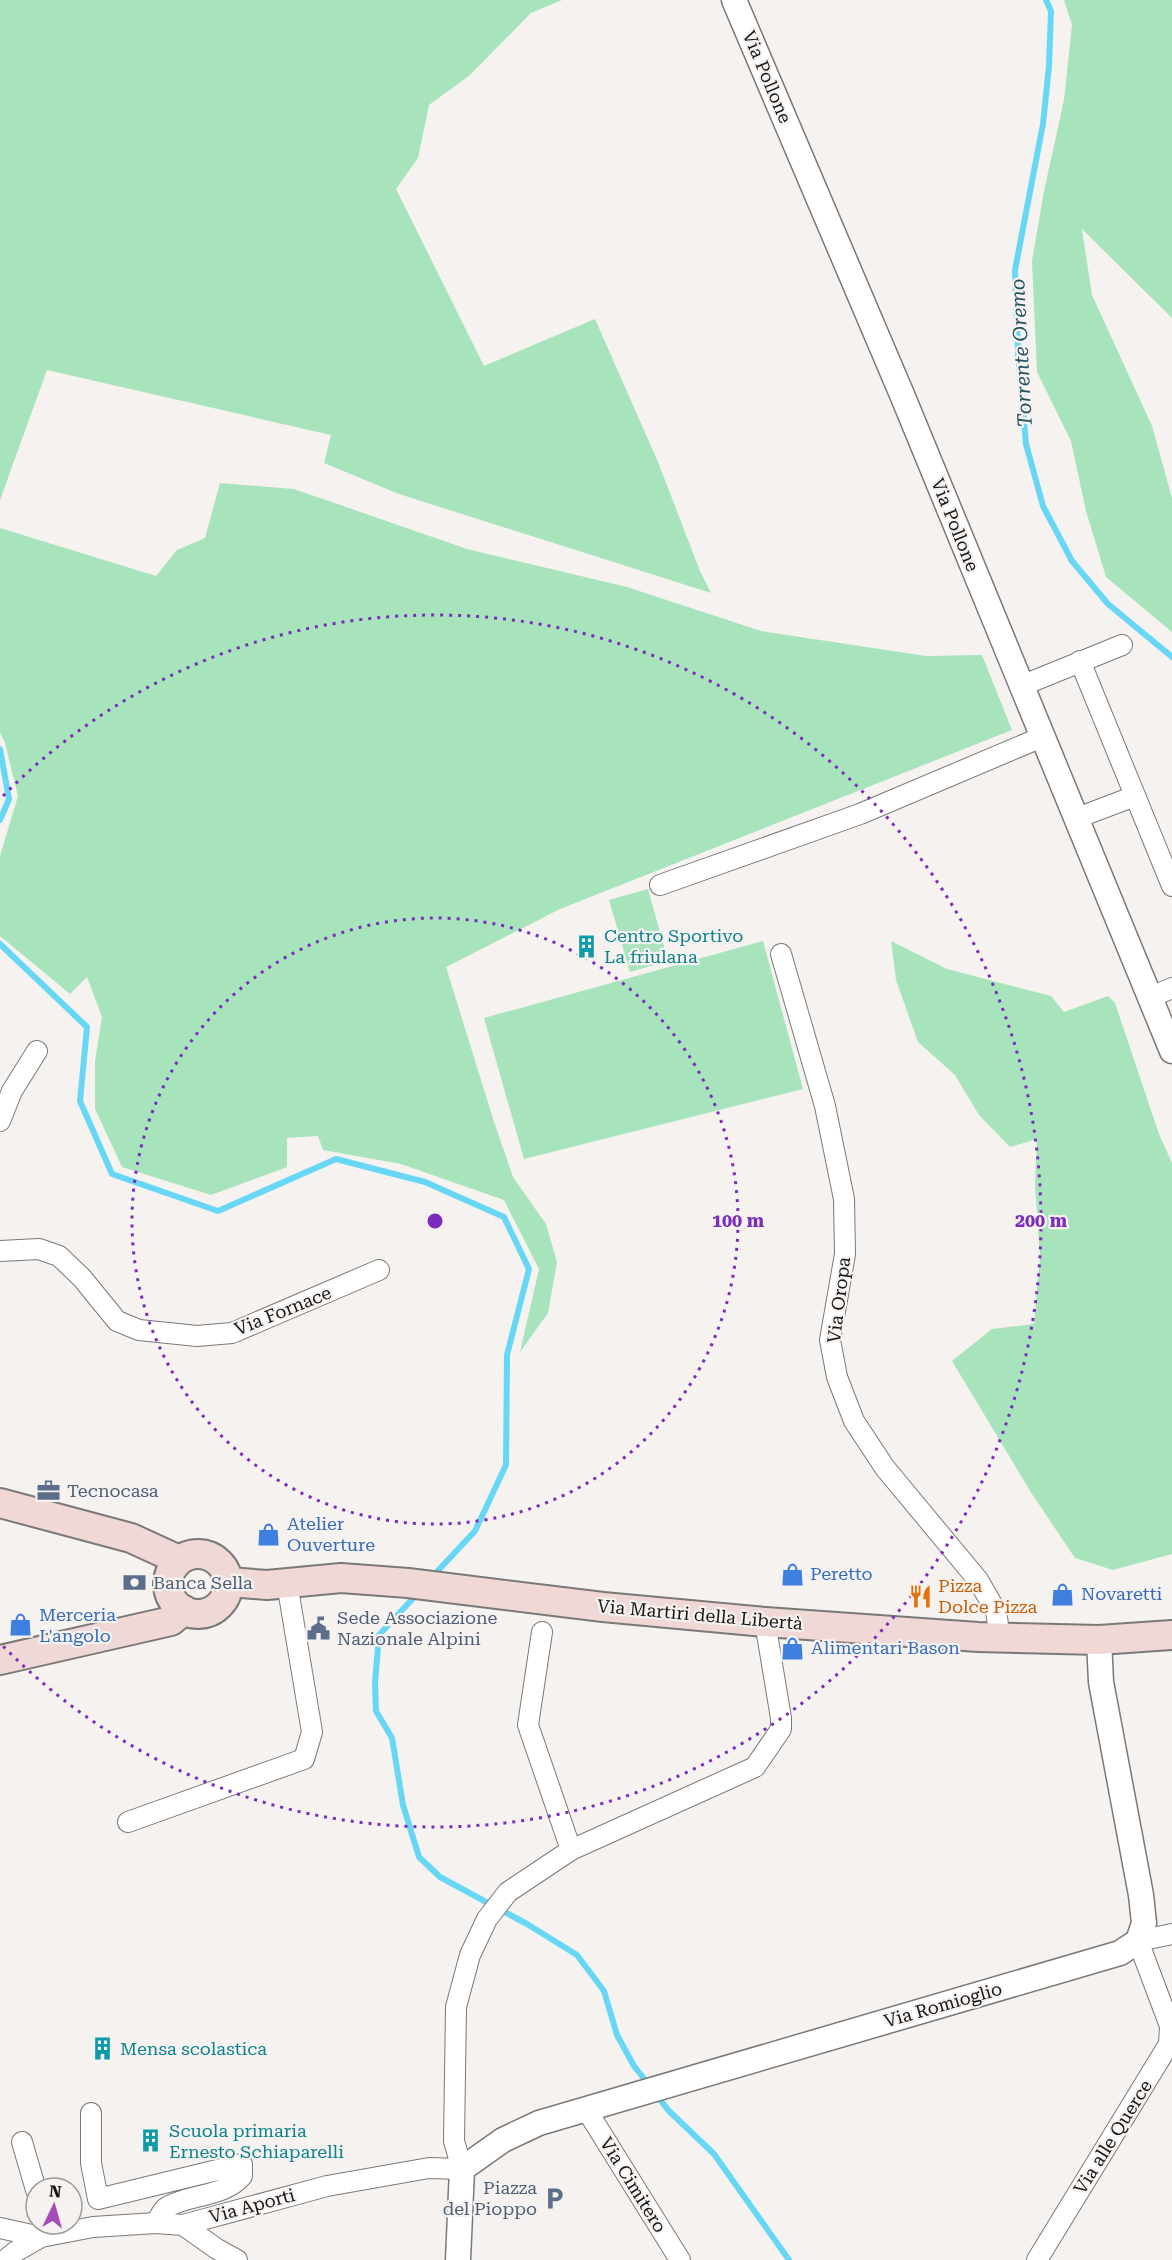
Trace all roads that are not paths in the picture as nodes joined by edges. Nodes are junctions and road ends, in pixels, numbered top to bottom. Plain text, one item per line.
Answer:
1 (734, 0) edge
2 (1122, 645) dead end
3 (1080, 661) junction
4 (1021, 686) junction
5 (1042, 737) junction
6 (1135, 796) junction
7 (1077, 818) junction
8 (660, 885) dead end
9 (1172, 886) edge
10 (781, 954) dead end
11 (1161, 993) edge
12 (36, 1051) dead end
13 (1172, 1051) edge
14 (0, 1121) edge
15 (0, 1251) edge
16 (379, 1270) dead end
17 (1, 1499) edge
18 (179, 1560) junction
19 (229, 1582) junction
20 (287, 1583) junction
21 (184, 1610) junction
22 (765, 1622) junction
23 (542, 1632) dead end
24 (1172, 1635) edge
25 (1000, 1638) junction
26 (1099, 1640) junction
27 (0, 1660) edge
28 (128, 1822) dead end
29 (571, 1850) junction
30 (1172, 1934) edge
31 (1138, 1941) junction
32 (586, 2109) junction
33 (91, 2114) dead end
34 (22, 2142) dead end
35 (462, 2169) junction
36 (32, 2176) edge
37 (156, 2223) junction
38 (183, 2225) junction
39 (0, 2228) edge
40 (84, 2228) edge
41 (24, 2229) edge
42 (35, 2236) edge
43 (5, 2260) edge
44 (237, 2260) edge
45 (458, 2260) edge
46 (680, 2260) edge
47 (1037, 2260) edge

1 - 4 street, Via Pollone
2 - 3 street
3 - 4 street
3 - 6 street
4 - 5 street, Via Pollone
5 - 7 street, Via Pollone
5 - 8 street
6 - 7 street
6 - 9 street
7 - 11 street, Via Pollone
10 - 25 street, Via Oropa
11 - 13 street, Via Pollone
12 - 14 street
15 - 16 street, Via Fornace
17 - 18 main road
18 - 19 main road
18 - 21 main road
19 - 20 main road, Via Martiri della Libertà
19 - 21 main road
20 - 22 main road, Via Martiri della Libertà
20 - 28 street
21 - 27 main road
22 - 25 main road, Via Martiri della Libertà
22 - 29 street
23 - 29 street
24 - 26 main road, Via Martiri della Libertà
25 - 26 main road, Via Martiri della Libertà
26 - 31 street
29 - 35 street
30 - 31 street
31 - 32 street, Via Romioglio
31 - 47 street, Via alle Querce
32 - 35 street, Via Romioglio
32 - 46 street, Via Cimitero
33 - 37 street
34 - 36 street
35 - 38 street, Via Aporti
35 - 45 street
37 - 38 street, Via Aporti
37 - 40 street, Via Aporti
38 - 44 street
39 - 41 street, Via Aporti
42 - 43 street, Via Aporti

